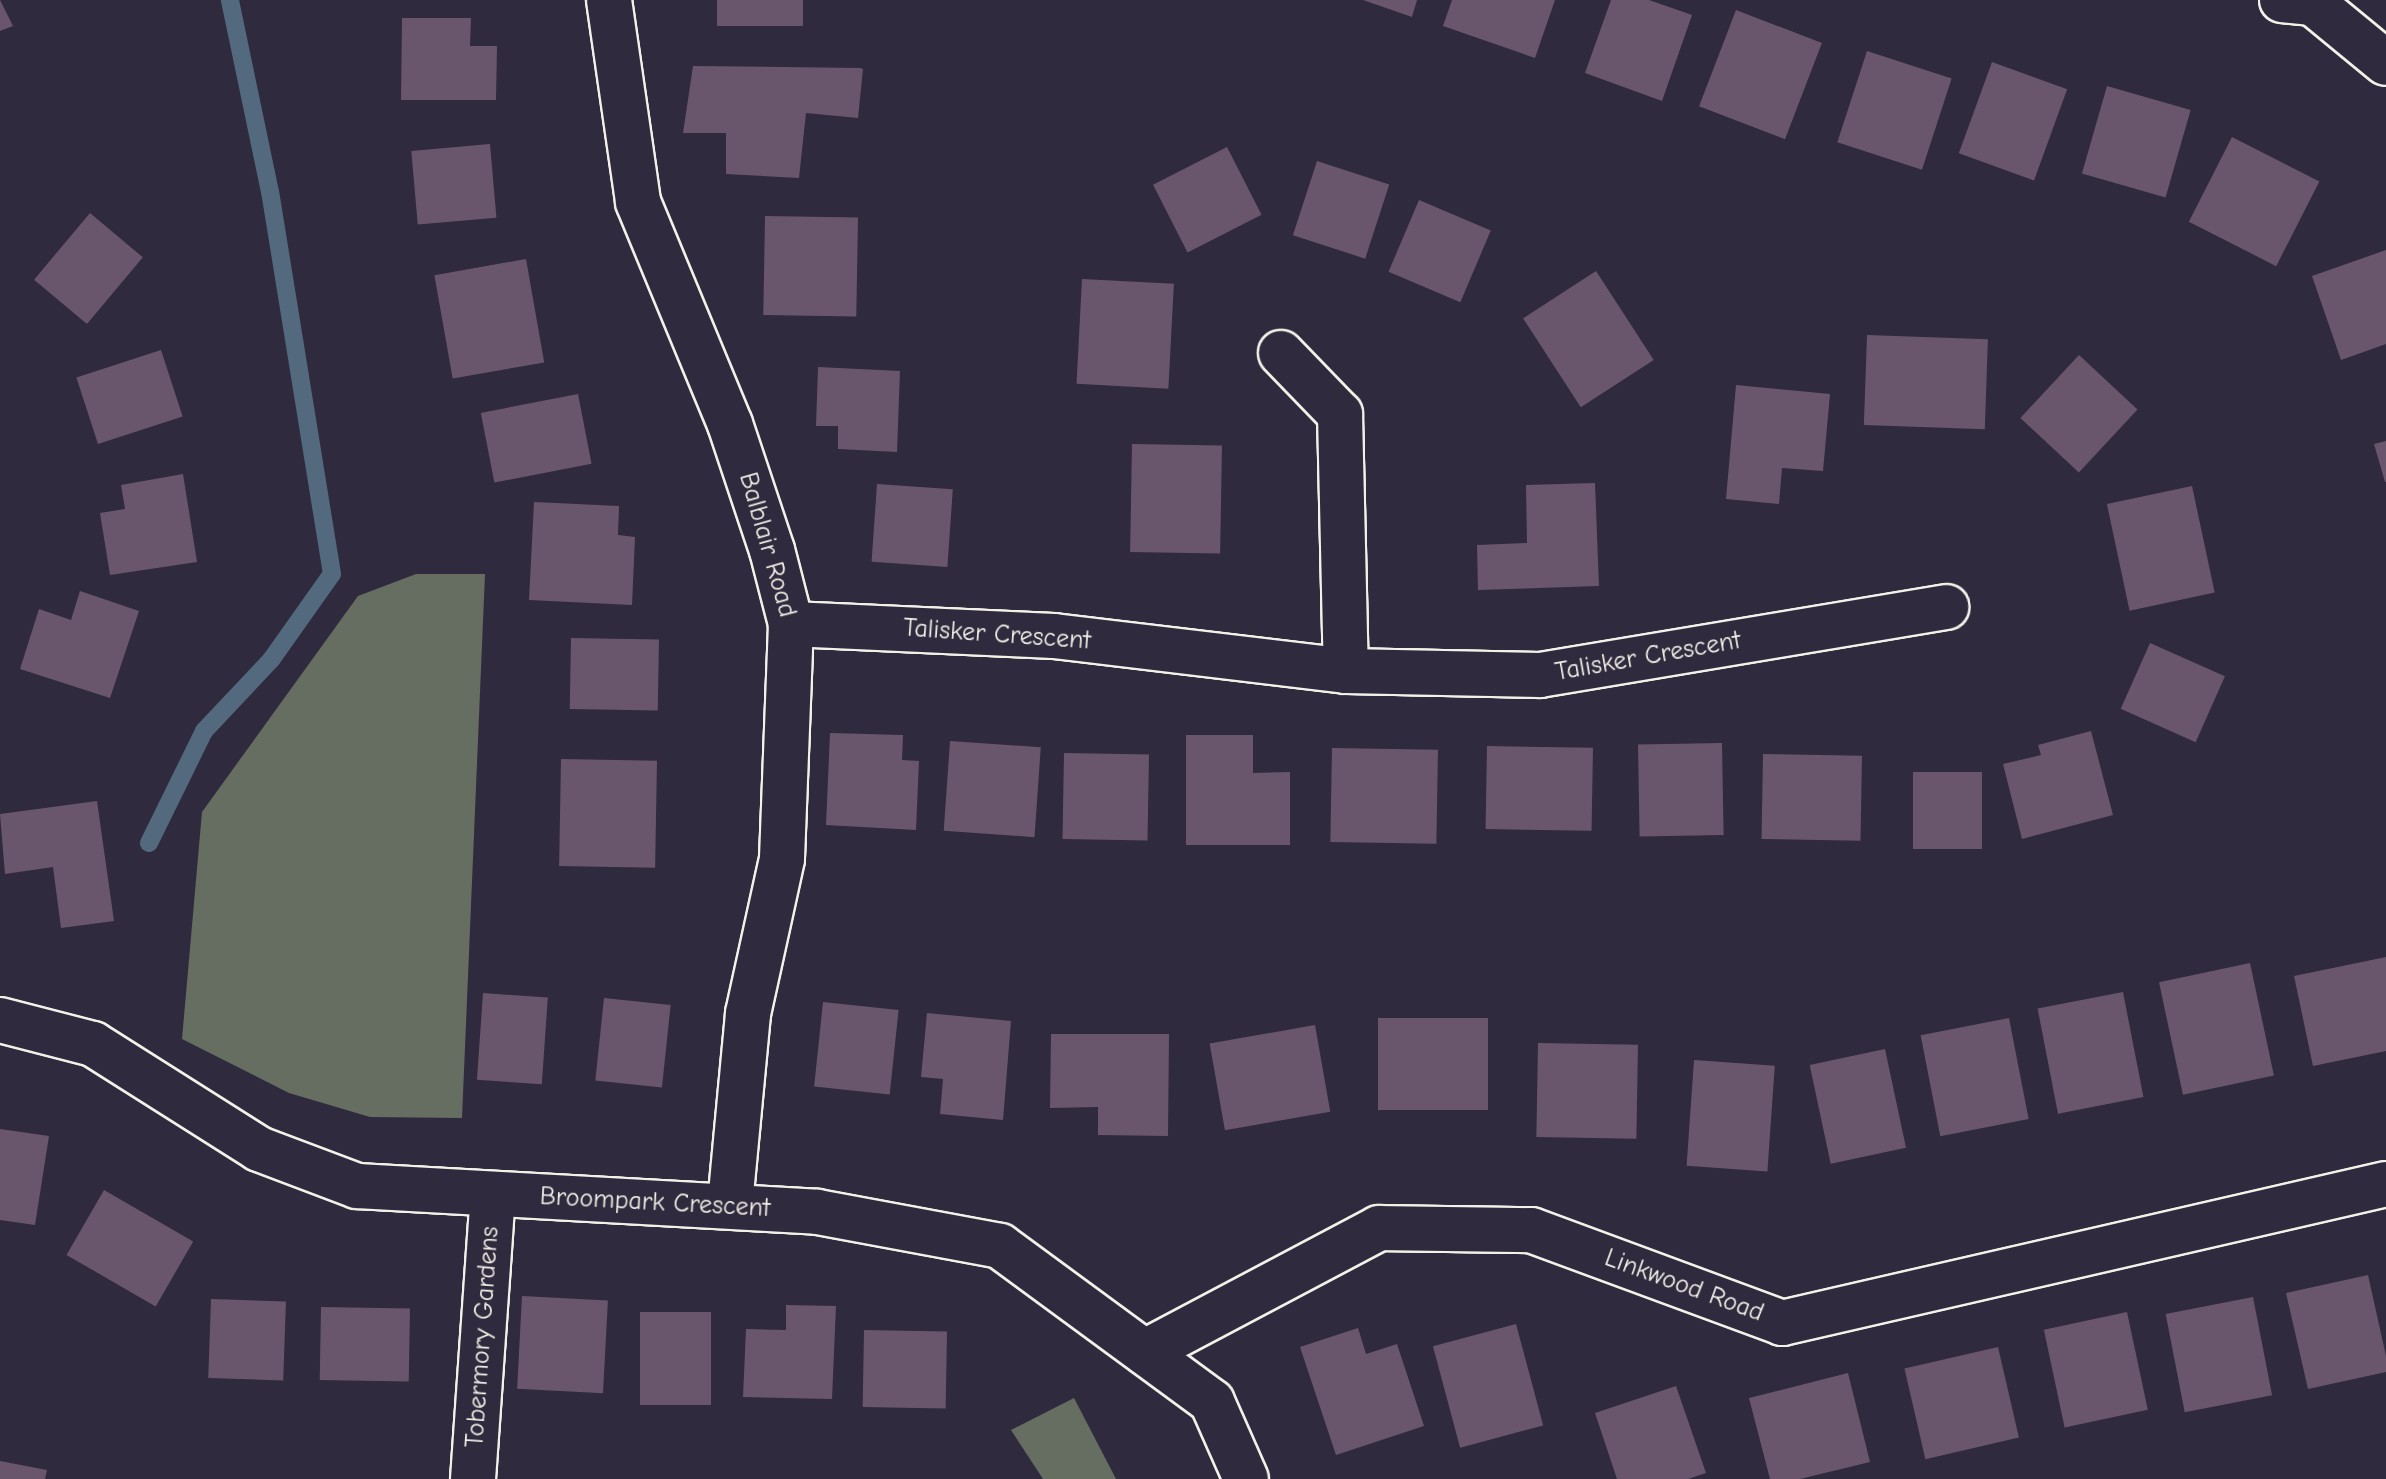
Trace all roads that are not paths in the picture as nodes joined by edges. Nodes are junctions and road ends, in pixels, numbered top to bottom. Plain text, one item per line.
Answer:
1 (609, 0) edge
2 (2304, 1) edge
3 (2386, 63) edge
4 (1281, 353) dead end
5 (1946, 607) dead end
6 (791, 624) junction
7 (1346, 671) junction
8 (0, 1020) edge
9 (2386, 1184) edge
10 (493, 1195) junction
11 (730, 1205) junction
12 (1145, 1352) junction
13 (473, 1479) edge
14 (1246, 1479) edge

1 - 6 street, Balblair Road
2 - 3 street
4 - 7 street
5 - 7 street, Talisker Crescent
6 - 7 street, Talisker Crescent
6 - 11 street, Balblair Road
8 - 10 street, Broompark Crescent
9 - 12 street, Linkwood Road
10 - 11 street, Broompark Crescent
10 - 13 street, Tobermory Gardens
11 - 12 street, Broompark Crescent
12 - 14 street, Broompark Crescent

